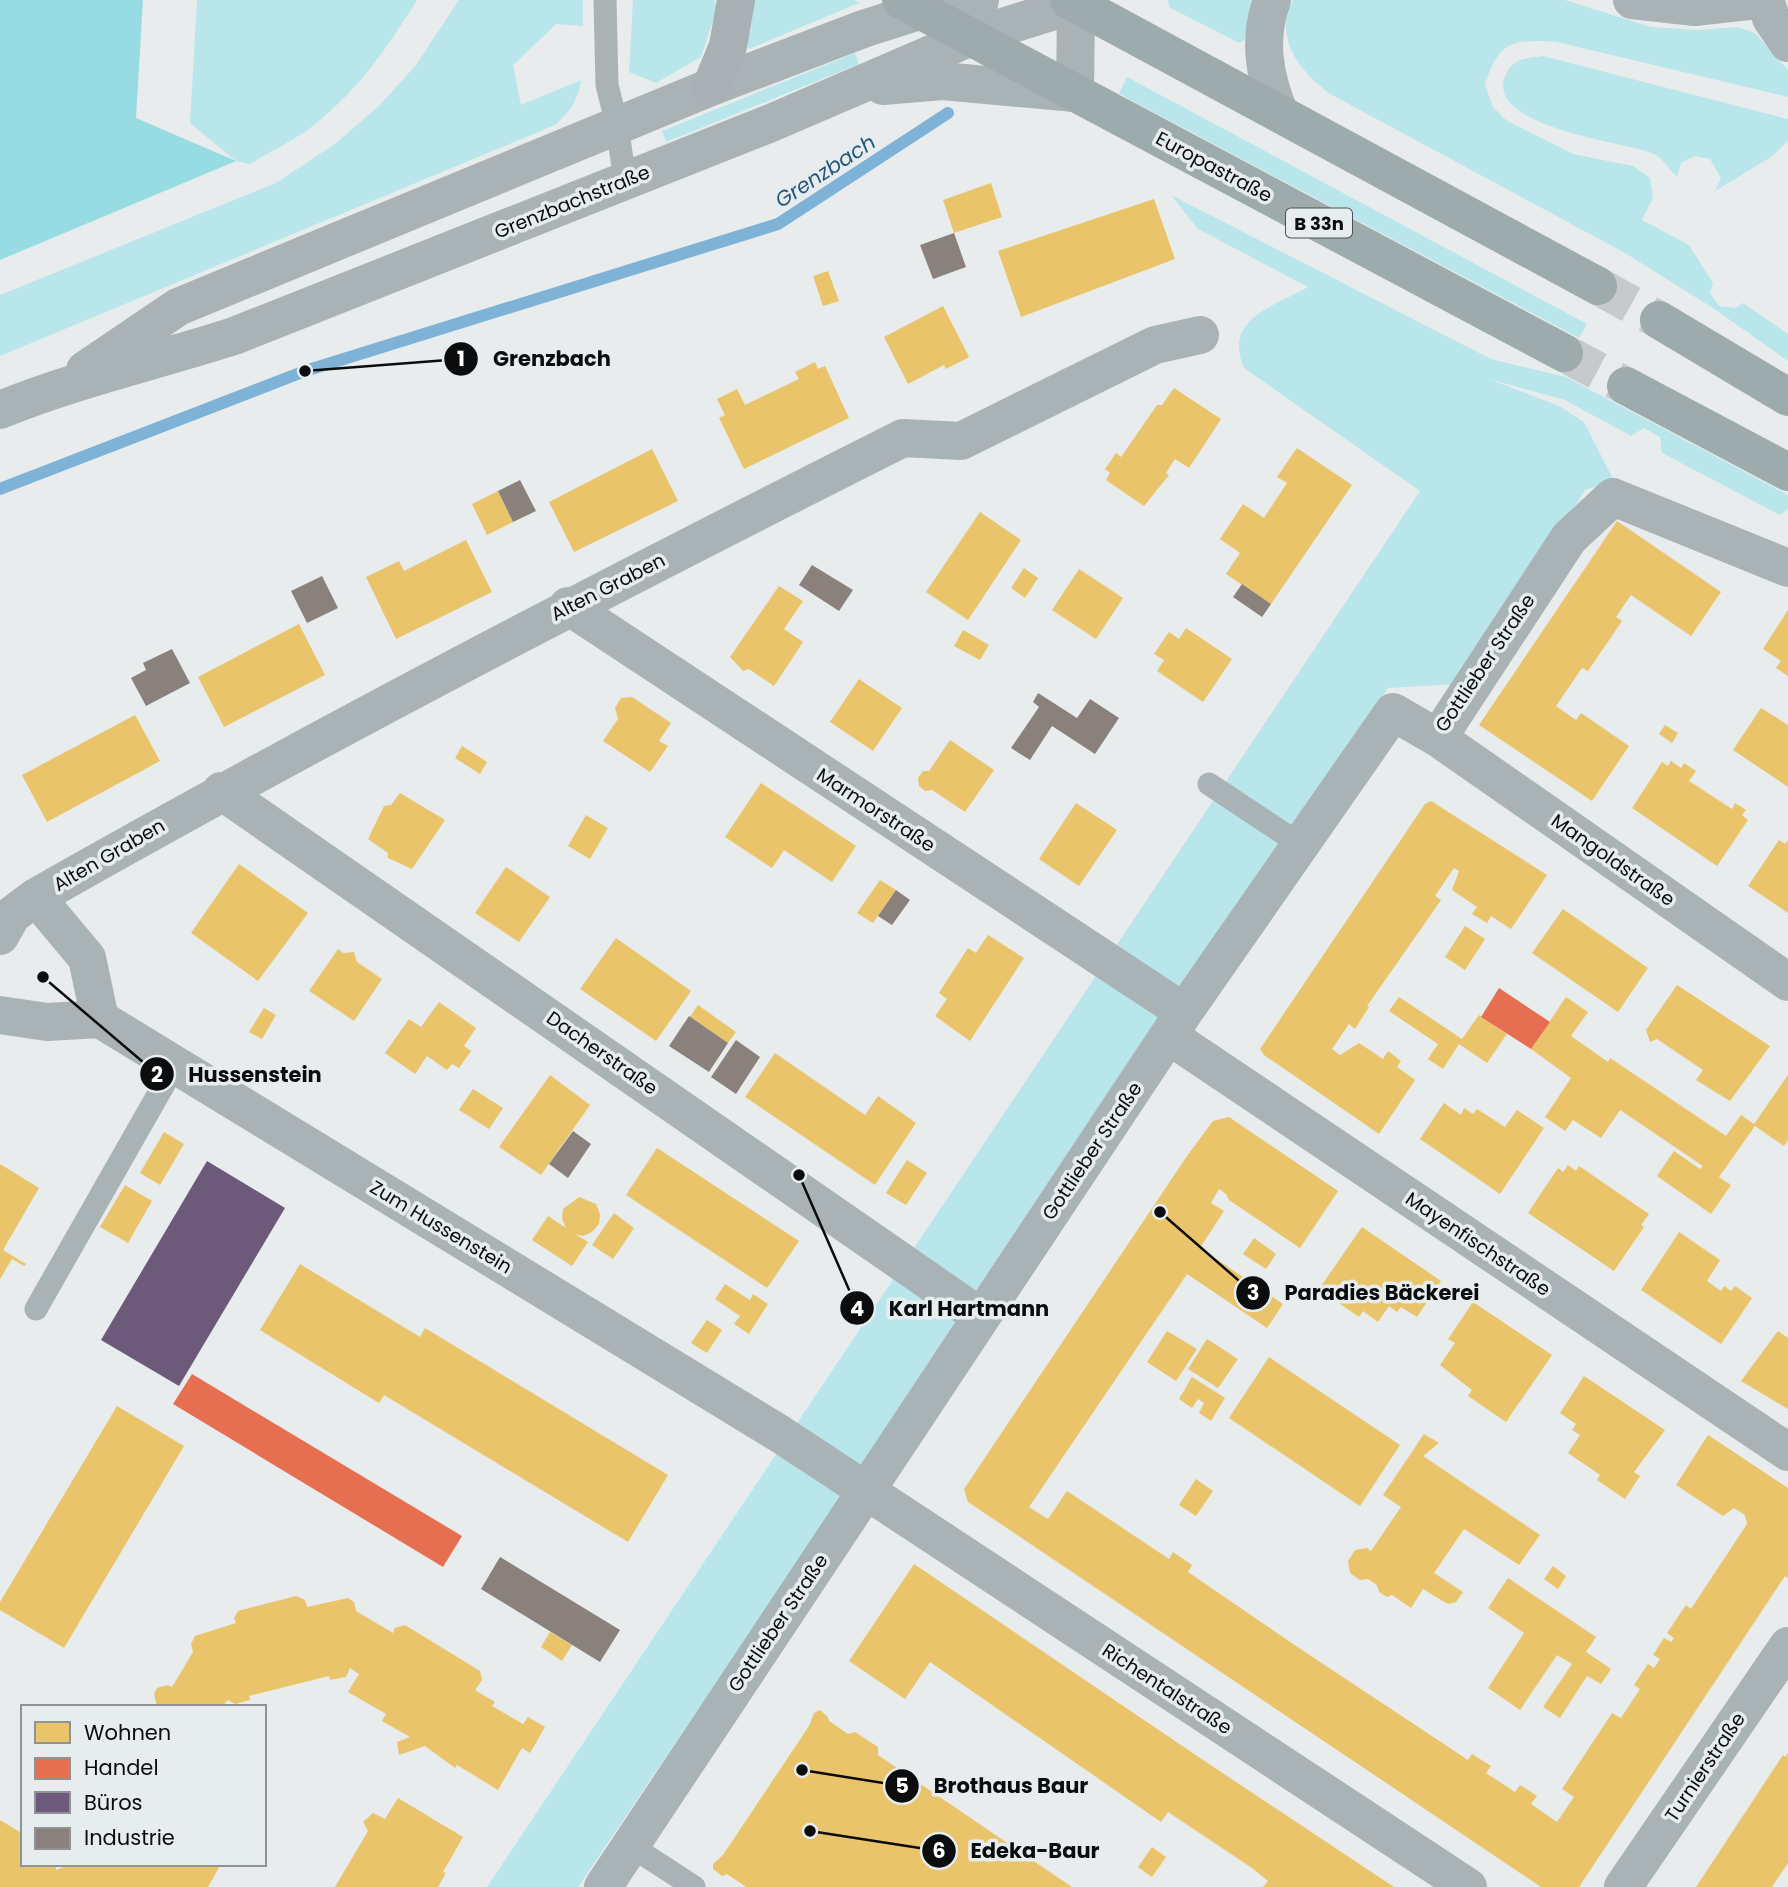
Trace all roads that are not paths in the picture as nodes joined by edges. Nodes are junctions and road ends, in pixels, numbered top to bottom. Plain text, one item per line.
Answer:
1 (605, 0) edge
2 (736, 0) edge
3 (980, 0) edge
4 (1272, 0) edge
5 (1632, 0) edge
6 (1757, 0) edge
7 (1765, 0) edge
8 (1078, 1) edge
9 (925, 4) edge
10 (971, 37) junction
11 (1788, 43) edge
12 (711, 87) junction
13 (1075, 93) junction
14 (843, 94) junction
15 (1279, 112) junction
16 (617, 125) junction
17 (625, 181) junction
18 (1598, 286) tunnel mouth
19 (1659, 320) tunnel mouth
20 (1200, 335) dead end
21 (1564, 353) tunnel mouth
22 (62, 385) junction
23 (1626, 386) tunnel mouth
24 (1788, 397) edge
25 (0, 410) edge
26 (1788, 472) edge
27 (1788, 568) edge
28 (568, 606) junction
29 (1438, 738) junction
30 (1209, 784) dead end
31 (222, 791) junction
32 (1301, 845) junction
33 (36, 897) junction
34 (0, 936) edge
35 (1788, 982) edge
36 (0, 1014) edge
37 (100, 1019) junction
38 (1176, 1024) junction
39 (175, 1065) junction
40 (36, 1309) dead end
41 (981, 1317) junction
42 (1788, 1452) edge
43 (866, 1491) junction
44 (1788, 1646) edge
45 (631, 1846) junction
46 (603, 1887) edge
47 (694, 1887) edge
48 (1468, 1887) edge
49 (1623, 1887) edge

1 - 16 lane
2 - 12 highway
3 - 10 street
4 - 15 street
5 - 6 street
7 - 11 street
8 - 10 street, Grenzbachstraße
8 - 13 street
8 - 15 main road
9 - 10 main road, Europastraße / B 33n
9 - 12 street, Grenzbachstraße
10 - 13 main road, Europastraße / B 33n
10 - 14 street, Grenzbachstraße
12 - 16 street, Grenzbachstraße
13 - 14 street
13 - 21 main road, Europastraße / B 33n
14 - 17 street, Grenzbachstraße
15 - 18 main road
16 - 17 lane
16 - 22 street, Grenzbachstraße
17 - 22 street, Grenzbachstraße
19 - 24 main road
20 - 28 street, Alten Graben
22 - 25 street, Grenzbachstraße
23 - 26 main road
27 - 29 street, Gottlieber Straße
28 - 31 street, Alten Graben
28 - 38 street, Marmorstraße
29 - 32 street, Gottlieber Straße
29 - 35 street, Mangoldstraße
30 - 32 lane
31 - 33 street, Alten Graben
31 - 41 street, Dacherstraße
32 - 38 street, Gottlieber Straße
33 - 34 street, Alten Graben
33 - 37 street, Alten Graben
36 - 37 street
37 - 39 street, Zum Hussenstein
38 - 41 street, Gottlieber Straße
38 - 42 street, Mayenfischstraße
39 - 40 lane
39 - 43 street, Zum Hussenstein
41 - 43 street, Gottlieber Straße
43 - 45 street, Gottlieber Straße
43 - 48 street, Richentalstraße
44 - 49 street, Turnierstraße
45 - 46 street, Gottlieber Straße
45 - 47 lane

